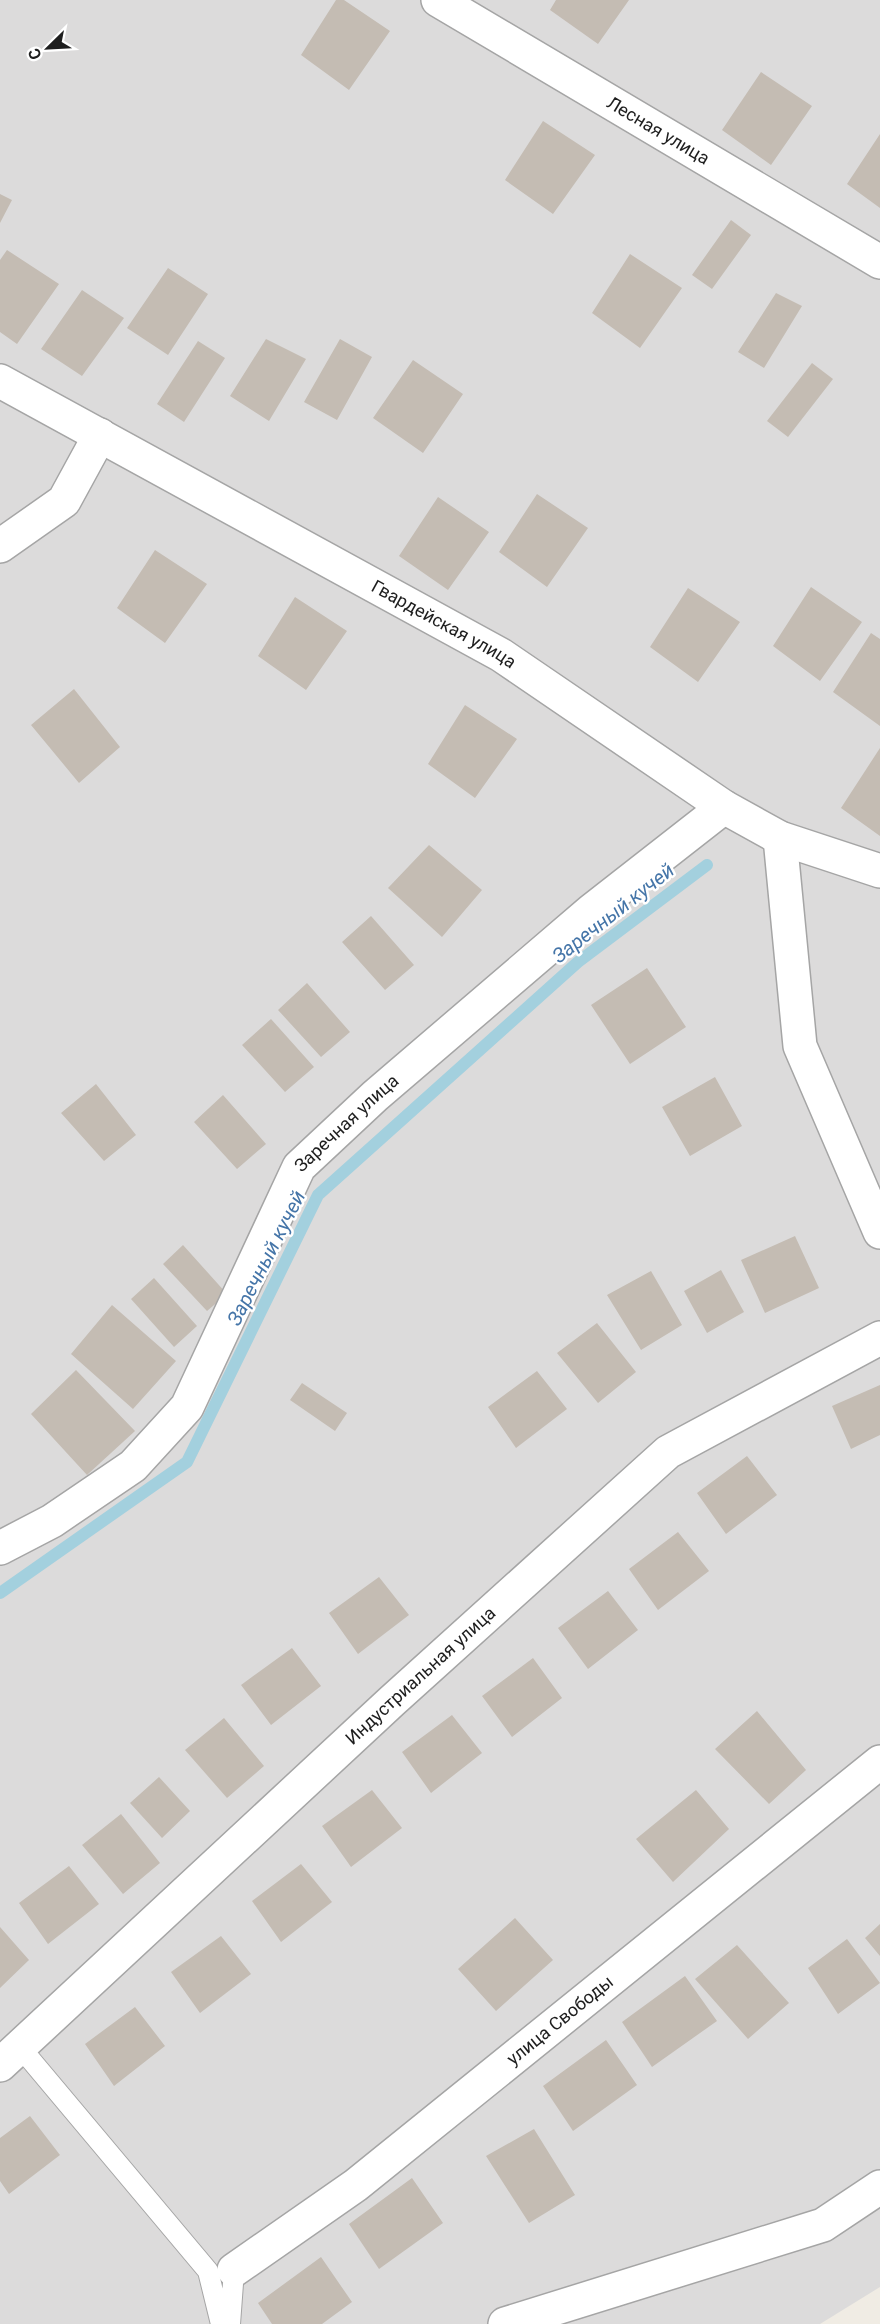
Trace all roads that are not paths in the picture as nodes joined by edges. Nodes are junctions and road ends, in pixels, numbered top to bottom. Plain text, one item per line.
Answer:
1 (438, 0) edge
2 (880, 261) edge
3 (0, 381) edge
4 (100, 435) junction
5 (0, 546) edge
6 (724, 807) junction
7 (780, 838) junction
8 (880, 871) edge
9 (880, 1232) edge
10 (880, 1338) edge
11 (0, 1548) edge
12 (880, 1762) edge
13 (10, 2056) edge
14 (880, 2187) edge
15 (234, 2270) joint
16 (221, 2324) edge
17 (230, 2324) edge
18 (505, 2324) edge

1 - 2 street, Лесная улица
3 - 4 street, Гвардейская улица
4 - 5 street
4 - 6 street, Гвардейская улица
6 - 7 street, Гвардейская улица
6 - 11 street, Заречная улица
7 - 8 street, Гвардейская улица
7 - 9 street
10 - 13 street, Индустриальная улица
12 - 15 street, улица Свободы
13 - 16 lane
14 - 18 street
15 - 17 lane

